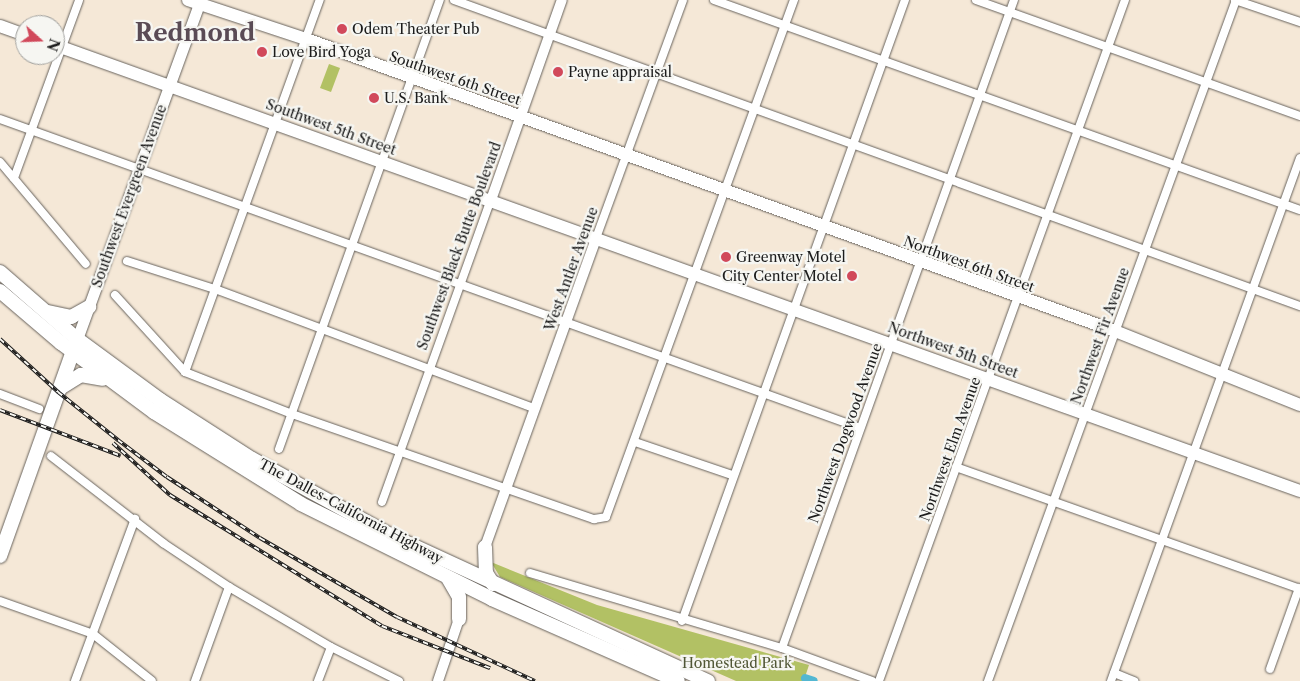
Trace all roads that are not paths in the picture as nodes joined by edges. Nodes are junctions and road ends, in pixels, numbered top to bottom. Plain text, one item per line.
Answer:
1 (79, 0) edge
2 (320, 0) edge
3 (440, 0) edge
4 (454, 0) edge
5 (562, 0) edge
6 (682, 0) edge
7 (714, 0) edge
8 (794, 0) edge
9 (905, 0) edge
10 (976, 0) edge
11 (1014, 0) edge
12 (1125, 0) edge
13 (1236, 0) edge
14 (196, 1) edge
15 (1010, 12) junction
16 (1300, 22) edge
17 (0, 26) edge
18 (785, 26) junction
19 (15, 31) edge
20 (65, 31) edge
21 (550, 34) junction
22 (306, 39) junction
23 (1108, 47) junction
24 (65, 48) edge
25 (882, 60) junction
26 (52, 65) edge
27 (656, 73) junction
28 (412, 78) junction
29 (1205, 82) junction
30 (169, 85) junction
31 (980, 96) junction
32 (755, 108) junction
33 (1300, 116) edge
34 (521, 117) junction
35 (0, 119) edge
36 (276, 122) junction
37 (1079, 129) junction
38 (31, 130) junction
39 (853, 144) junction
40 (626, 154) junction
41 (1300, 158) edge
42 (382, 161) junction
43 (0, 162) edge
44 (1176, 164) junction
45 (139, 168) junction
46 (14, 178) junction
47 (950, 179) junction
48 (724, 192) junction
49 (491, 200) junction
50 (1283, 204) junction
51 (245, 206) junction
52 (1300, 210) edge
53 (1048, 214) junction
54 (822, 228) junction
55 (596, 238) junction
56 (353, 244) junction
57 (1145, 249) junction
58 (127, 261) dead end
59 (920, 262) junction
60 (86, 264) dead end
61 (0, 272) edge
62 (695, 273) junction
63 (460, 283) junction
64 (1253, 288) junction
65 (215, 289) junction
66 (0, 290) edge
67 (115, 296) dead end
68 (1018, 298) junction
69 (1300, 306) edge
70 (89, 307) junction
71 (794, 308) junction
72 (44, 311) junction
73 (565, 324) junction
74 (323, 329) junction
75 (1115, 331) junction
76 (890, 344) junction
77 (75, 346) junction
78 (666, 358) junction
79 (430, 368) junction
80 (185, 372) junction
81 (1223, 372) junction
82 (988, 379) junction
83 (110, 381) junction
84 (59, 390) junction
85 (763, 393) junction
86 (0, 394) edge
87 (1300, 405) edge
88 (534, 408) junction
89 (39, 409) dead end
90 (1086, 413) junction
91 (292, 414) junction
92 (860, 428) junction
93 (635, 442) junction
94 (279, 450) dead end
95 (401, 450) junction
96 (1194, 452) junction
97 (51, 456) dead end
98 (956, 467) junction
99 (732, 475) junction
100 (507, 488) junction
101 (1300, 491) edge
102 (382, 502) dead end
103 (1053, 502) junction
104 (136, 519) junction
105 (1162, 539) junction
106 (485, 547) junction
107 (0, 556) edge
108 (457, 566) junction
109 (530, 573) dead end
110 (448, 578) junction
111 (494, 584) junction
112 (229, 587) junction
113 (1299, 589) edge
114 (492, 599) junction
115 (0, 602) edge
116 (459, 619) junction
117 (682, 621) junction
118 (93, 634) junction
119 (330, 648) junction
120 (782, 648) junction
121 (1270, 669) dead end
122 (1113, 677) edge
123 (75, 681) edge
124 (152, 681) edge
125 (195, 681) edge
126 (318, 681) edge
127 (399, 681) edge
128 (438, 681) edge
129 (678, 681) edge
130 (708, 681) edge
131 (872, 681) edge
132 (879, 681) edge
133 (988, 681) edge
134 (1134, 681) edge

1 - 20 street
2 - 22 street
3 - 28 street
4 - 21 street
5 - 21 street, Southwest Black Butte Boulevard
6 - 27 street, West Antler Avenue
7 - 18 street
8 - 18 street
9 - 25 street
10 - 15 street
11 - 15 street, Northwest Dogwood Avenue
12 - 23 street, Northwest Elm Avenue
13 - 16 street
13 - 29 street, Northwest Fir Avenue
14 - 22 main road, Southwest 6th Street
14 - 30 main road, Southwest Evergreen Avenue
15 - 23 street
15 - 31 street, Northwest Dogwood Avenue
17 - 19 main road
18 - 25 street
18 - 32 street
21 - 27 street
21 - 34 street, Southwest Black Butte Boulevard
22 - 28 main road, Southwest 6th Street
22 - 36 street
23 - 29 street
23 - 37 street, Northwest Elm Avenue
24 - 30 main road, Southwest 5th Street
25 - 31 street
25 - 39 street
26 - 38 street
27 - 32 street
27 - 40 street, West Antler Avenue
28 - 34 main road, Southwest 6th Street
28 - 42 street
29 - 33 street
29 - 44 street, Northwest Fir Avenue
30 - 36 main road, Southwest 5th Street
30 - 45 main road, Southwest Evergreen Avenue
31 - 37 street
31 - 47 street, Northwest Dogwood Avenue
32 - 39 street
32 - 48 street
34 - 40 main road, Southwest 6th Street
34 - 49 street, Southwest Black Butte Boulevard
35 - 38 street
36 - 42 main road, Southwest 5th Street
36 - 51 street
37 - 44 street
37 - 53 street, Northwest Elm Avenue
38 - 45 street
38 - 46 street
39 - 47 street
39 - 54 street
40 - 48 main road, Northwest 6th Street
40 - 55 street, West Antler Avenue
41 - 50 street
42 - 49 main road, Southwest 5th Street
42 - 56 street
43 - 46 street
44 - 50 street
44 - 57 street, Northwest Fir Avenue
45 - 51 street
45 - 70 main road, Southwest Evergreen Avenue
46 - 60 street
47 - 53 street
47 - 59 street, Northwest Dogwood Avenue
48 - 54 main road, Northwest 6th Street
48 - 62 street
49 - 55 main road, Southwest 5th Street
49 - 63 street, Southwest Black Butte Boulevard
50 - 52 street
50 - 64 street
51 - 56 street
51 - 65 street
53 - 57 street
53 - 68 street, Northwest Elm Avenue
54 - 59 main road, Northwest 6th Street
54 - 71 street
55 - 62 main road, Northwest 5th Street
55 - 73 street, West Antler Avenue
56 - 63 street
56 - 74 street
57 - 64 street
57 - 75 street, Northwest Fir Avenue
58 - 65 street
59 - 68 main road, Northwest 6th Street
59 - 76 street, Northwest Dogwood Avenue
61 - 72 highway, The Dalles-California Highway
62 - 71 main road, Northwest 5th Street
62 - 78 street
63 - 73 street
63 - 79 street, Southwest Black Butte Boulevard
64 - 69 street
64 - 81 street
65 - 74 street
65 - 80 street
66 - 77 highway, The Dalles-California Highway
67 - 80 street
68 - 75 main road, Northwest 6th Street
68 - 82 street, Northwest Elm Avenue
70 - 72 highway
70 - 77 main road, Southwest Evergreen Avenue
71 - 76 main road, Northwest 5th Street
71 - 85 street
72 - 77 highway, The Dalles-California Highway
73 - 78 street
73 - 88 street, West Antler Avenue
74 - 79 street
74 - 91 street
75 - 81 main road, Northwest 6th Street
75 - 90 street, Northwest Fir Avenue
76 - 82 main road, Northwest 5th Street
76 - 92 street, Northwest Dogwood Avenue
77 - 83 highway, The Dalles-California Highway
77 - 84 highway, Southwest Evergreen Avenue
77 - 108 highway, The Dalles-California Highway
78 - 85 street
78 - 93 street
79 - 88 street
79 - 95 street, Southwest Black Butte Boulevard
80 - 91 street
81 - 87 main road, Northwest 6th Street
81 - 96 street
82 - 90 main road, Northwest 5th Street
82 - 98 street, Northwest Elm Avenue
83 - 84 highway
83 - 110 highway, The Dalles-California Highway
84 - 107 highway, Southwest Evergreen Avenue
85 - 92 street
85 - 99 street
86 - 89 street
88 - 100 street, West Antler Avenue
90 - 96 main road, Northwest 5th Street
90 - 103 street, Northwest Fir Avenue
91 - 94 street
91 - 95 street
92 - 120 street, Northwest Dogwood Avenue
93 - 99 street
93 - 100 street
95 - 100 street
95 - 102 street, Southwest Black Butte Boulevard
96 - 101 main road, Northwest 5th Street
96 - 105 street
97 - 104 street
98 - 103 street
98 - 132 street, Northwest Elm Avenue
99 - 117 street
100 - 106 street, West Antler Avenue
103 - 105 street
103 - 133 street, Northwest Fir Avenue
104 - 112 street
104 - 118 street
105 - 113 street
105 - 122 street
106 - 108 highway
106 - 111 highway
108 - 111 highway, The Dalles-California Highway
109 - 117 street
110 - 114 highway, The Dalles-California Highway
110 - 116 highway
111 - 130 highway, The Dalles-California Highway
112 - 119 street
112 - 125 street
113 - 121 street
114 - 116 highway
114 - 129 highway, The Dalles-California Highway
115 - 118 street
116 - 128 street
117 - 120 street
118 - 123 street
118 - 124 street
119 - 126 street
119 - 127 street
120 - 131 street
122 - 134 street

